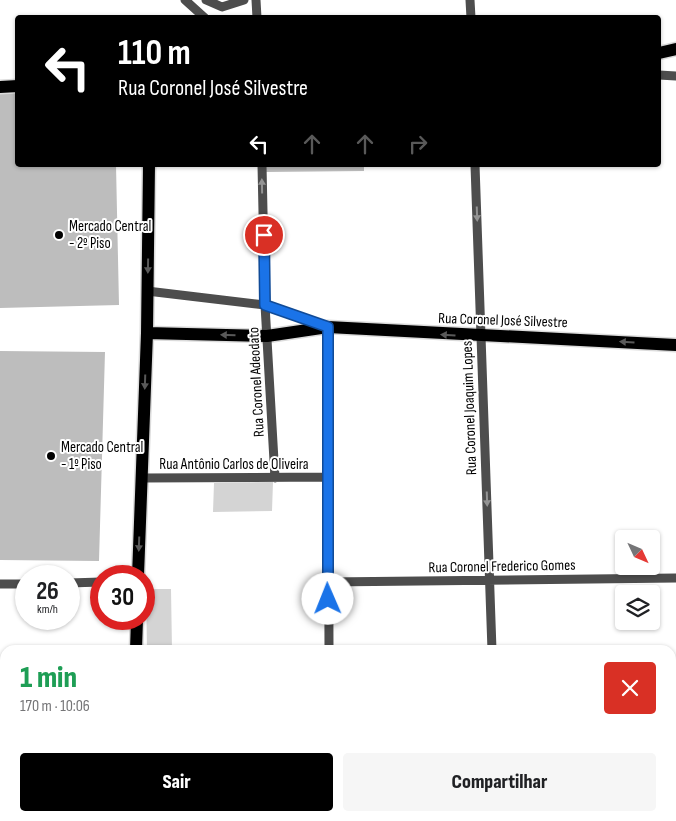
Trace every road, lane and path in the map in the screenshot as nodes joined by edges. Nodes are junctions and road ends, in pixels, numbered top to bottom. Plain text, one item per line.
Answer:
1 (185, 0) edge
2 (206, 0) edge
3 (244, 0) edge
4 (256, 0) edge
5 (470, 0) edge
6 (202, 15) edge
7 (257, 15) edge
8 (471, 15) edge
9 (676, 49) edge
10 (661, 53) edge
11 (661, 75) edge
12 (676, 76) edge
13 (15, 86) edge
14 (0, 87) edge
15 (149, 167) edge
16 (262, 167) edge
17 (475, 167) edge
18 (147, 291) junction
19 (265, 305) junction
20 (328, 327) junction
21 (147, 333) junction
22 (267, 336) junction
23 (480, 337) junction
24 (676, 345) edge
25 (327, 477) junction
26 (142, 478) junction
27 (275, 478) junction
28 (138, 565) edge
29 (676, 578) edge
30 (490, 579) junction
31 (328, 582) junction
32 (0, 584) edge
33 (15, 584) edge
34 (137, 630) edge
35 (136, 645) edge
36 (329, 645) edge
37 (492, 645) edge

1 - 6 street
2 - 3 street
4 - 7 street
5 - 8 street
9 - 10 main road
11 - 12 street
13 - 14 main road
15 -> 18 main road
19 -> 16 street, Rua Coronel Adeodato
17 -> 23 street, Rua Coronel Joaquim Lopes
18 - 19 street, Rua Coronel José Silvestre
18 - 21 main road
19 - 20 street, Rua Coronel José Silvestre
19 - 22 street, Rua Coronel Adeodato
20 - 22 main road, Rua Coronel José Silvestre
23 -> 20 main road, Rua Coronel José Silvestre
20 - 25 street
22 -> 21 main road, Rua Coronel José Silvestre
21 -> 26 main road
22 - 27 street, Rua Coronel Adeodato
24 -> 23 main road, Rua Coronel José Silvestre
23 -> 30 street, Rua Coronel Joaquim Lopes
25 - 27 street, Rua Antônio Carlos de Oliveira
25 - 31 street
26 - 27 street, Rua Antônio Carlos de Oliveira
26 -> 28 main road
29 - 30 street, Rua Coronel Frederico Gomes
30 - 31 street, Rua Coronel Frederico Gomes
30 - 37 street, Rua Coronel Joaquim Lopes
31 - 36 street
32 - 33 street
34 - 35 main road

